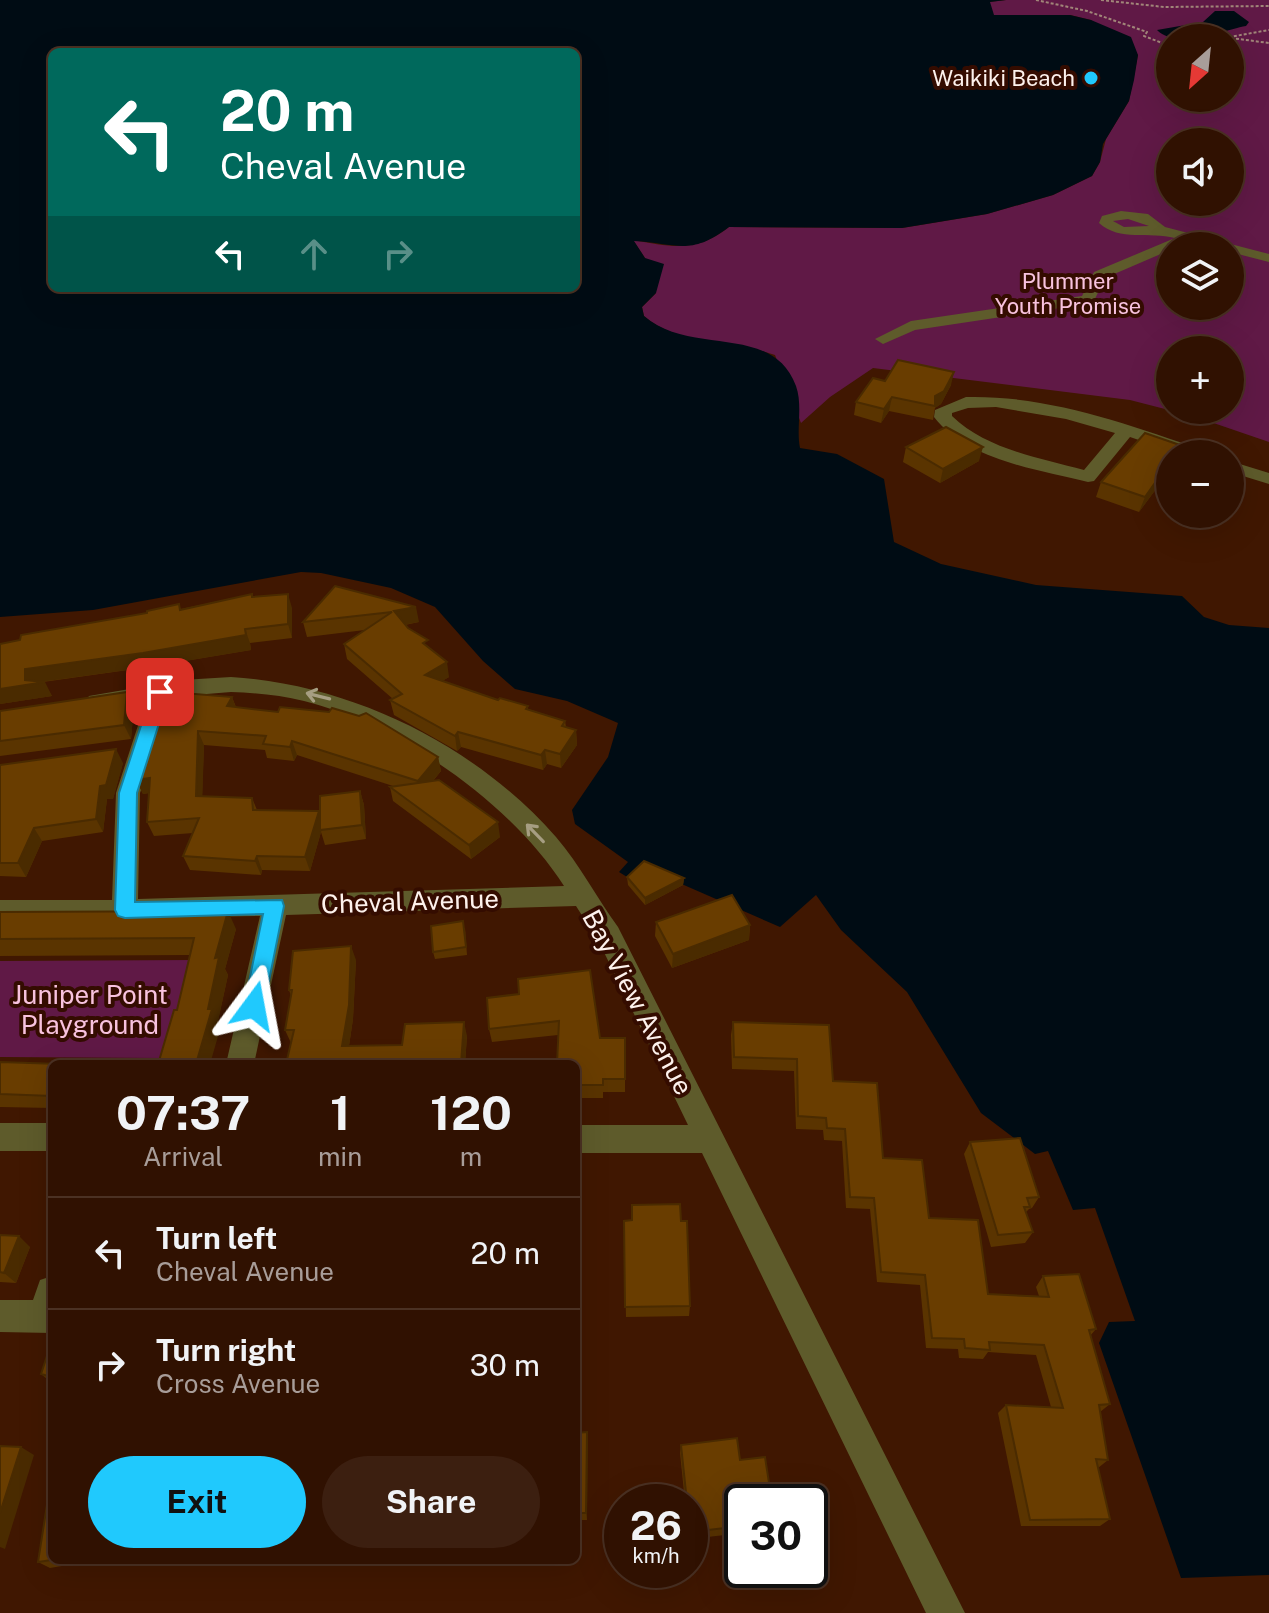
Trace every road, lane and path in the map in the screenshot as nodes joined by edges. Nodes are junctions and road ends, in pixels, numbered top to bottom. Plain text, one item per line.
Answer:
1 (1036, 0) edge
2 (1101, 0) edge
3 (1252, 0) edge
4 (1269, 6) edge
5 (1260, 7) junction
6 (1268, 31) edge
7 (1244, 35) edge
8 (1244, 40) edge
9 (1156, 42) edge
10 (1269, 43) edge
11 (1160, 230) dead end
12 (1168, 232) edge
13 (1156, 251) edge
14 (1244, 252) edge
15 (1269, 258) edge
16 (883, 339) dead end
17 (1126, 431) junction
18 (1156, 441) edge
19 (1244, 471) edge
20 (1269, 479) edge
21 (160, 692) junction
22 (73, 705) edge
23 (140, 749) junction
24 (112, 752) edge
25 (581, 896) junction
26 (275, 906) junction
27 (0, 910) edge
28 (125, 910) junction
29 (241, 1060) edge
30 (0, 1137) edge
31 (48, 1137) edge
32 (580, 1139) edge
33 (710, 1139) junction
34 (48, 1308) edge
35 (0, 1316) edge
36 (946, 1613) edge

1 - 9 path
2 - 5 path
3 - 5 path
4 - 5 path
6 - 7 path
8 - 10 path
11 - 12 street
13 - 16 street
14 - 15 street
17 - 17 street
17 - 18 street
19 - 20 street
21 - 22 street, Bay View Avenue
21 - 23 street
25 -> 21 street, Bay View Avenue
23 - 24 street
23 - 28 street
25 - 26 street, Cheval Avenue
25 - 33 street, Bay View Avenue
26 - 28 street, Cheval Avenue
26 - 29 street
27 - 28 street, Cheval Avenue
30 - 31 street
32 - 33 street
33 - 36 street, Bay View Avenue
34 - 35 street

